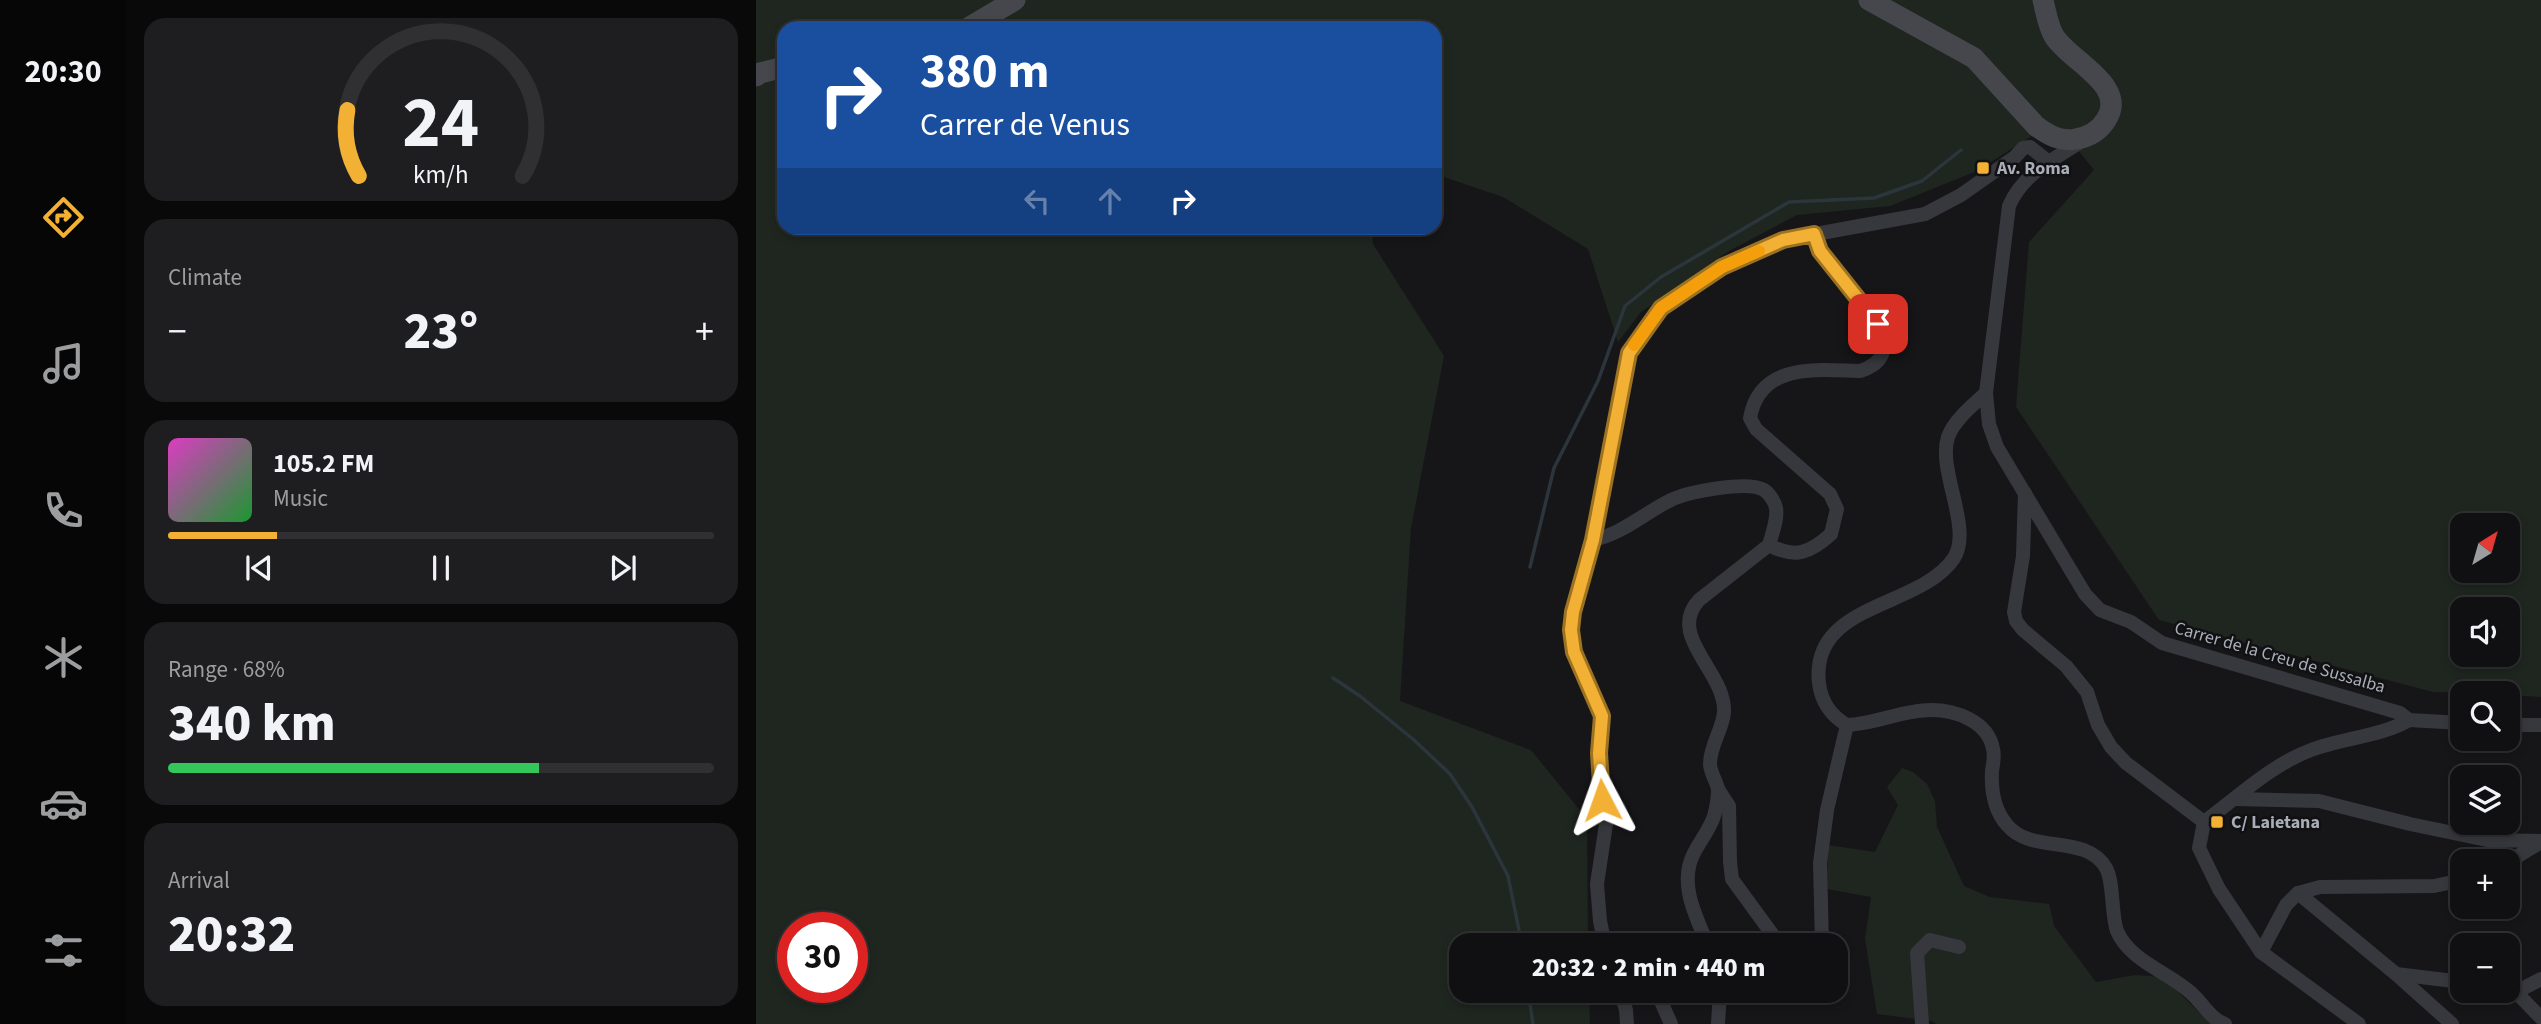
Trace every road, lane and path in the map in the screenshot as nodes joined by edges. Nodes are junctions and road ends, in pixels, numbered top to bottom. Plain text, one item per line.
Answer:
1 (1015, 0) edge
2 (1869, 0) edge
3 (2043, 0) edge
4 (980, 21) edge
5 (777, 68) edge
6 (756, 76) edge
7 (2027, 116) junction
8 (2025, 152) junction
9 (2051, 153) junction
10 (1814, 234) junction
11 (1986, 393) junction
12 (2025, 493) junction
13 (1593, 540) junction
14 (1769, 545) junction
15 (2409, 720) junction
16 (2450, 722) edge
17 (1847, 725) junction
18 (2520, 725) edge
19 (2541, 725) edge
20 (1718, 789) junction
21 (2236, 799) junction
22 (2204, 822) junction
23 (2541, 841) edge
24 (2520, 854) edge
25 (2450, 883) edge
26 (2298, 893) junction
27 (1602, 933) edge
28 (1703, 933) edge
29 (1771, 933) edge
30 (1822, 933) edge
31 (1959, 947) dead end
32 (2261, 952) junction
33 (2396, 974) junction
34 (2541, 979) edge
35 (2450, 981) edge
36 (2520, 988) edge
37 (2520, 997) edge
38 (1624, 1003) edge
39 (1662, 1003) edge
40 (1719, 1003) edge
41 (2538, 1011) edge
42 (1627, 1024) edge
43 (1671, 1024) edge
44 (1718, 1024) edge
45 (1922, 1024) edge
46 (2225, 1024) edge
47 (2359, 1024) edge
48 (2452, 1024) edge

1 - 4 street
2 - 7 street
3 - 9 street
5 - 6 street
7 - 8 street
7 - 9 street
8 - 9 street
8 - 9 street
8 - 10 street
9 - 11 street, Carrer de la Creu de Sussalba
10 - 13 street
10 - 14 street
11 - 12 street, Carrer de la Creu de Sussalba
11 - 17 street
12 - 15 street, Carrer de la Creu de Sussalba
12 - 22 street
13 - 14 street
13 - 27 street
14 - 20 street
15 - 16 street, Carrer de la Creu de Sussalba
15 - 21 street
17 - 30 street
17 - 46 street
18 - 19 street
20 - 28 street
20 - 29 street
21 - 22 street
21 - 23 street
22 - 32 street
23 - 24 street
25 - 26 street
26 - 32 street
26 - 33 street
31 - 45 street
32 - 47 street
33 - 35 street
33 - 48 street
34 - 36 street
37 - 41 street
38 - 42 street
39 - 43 street
40 - 44 street

